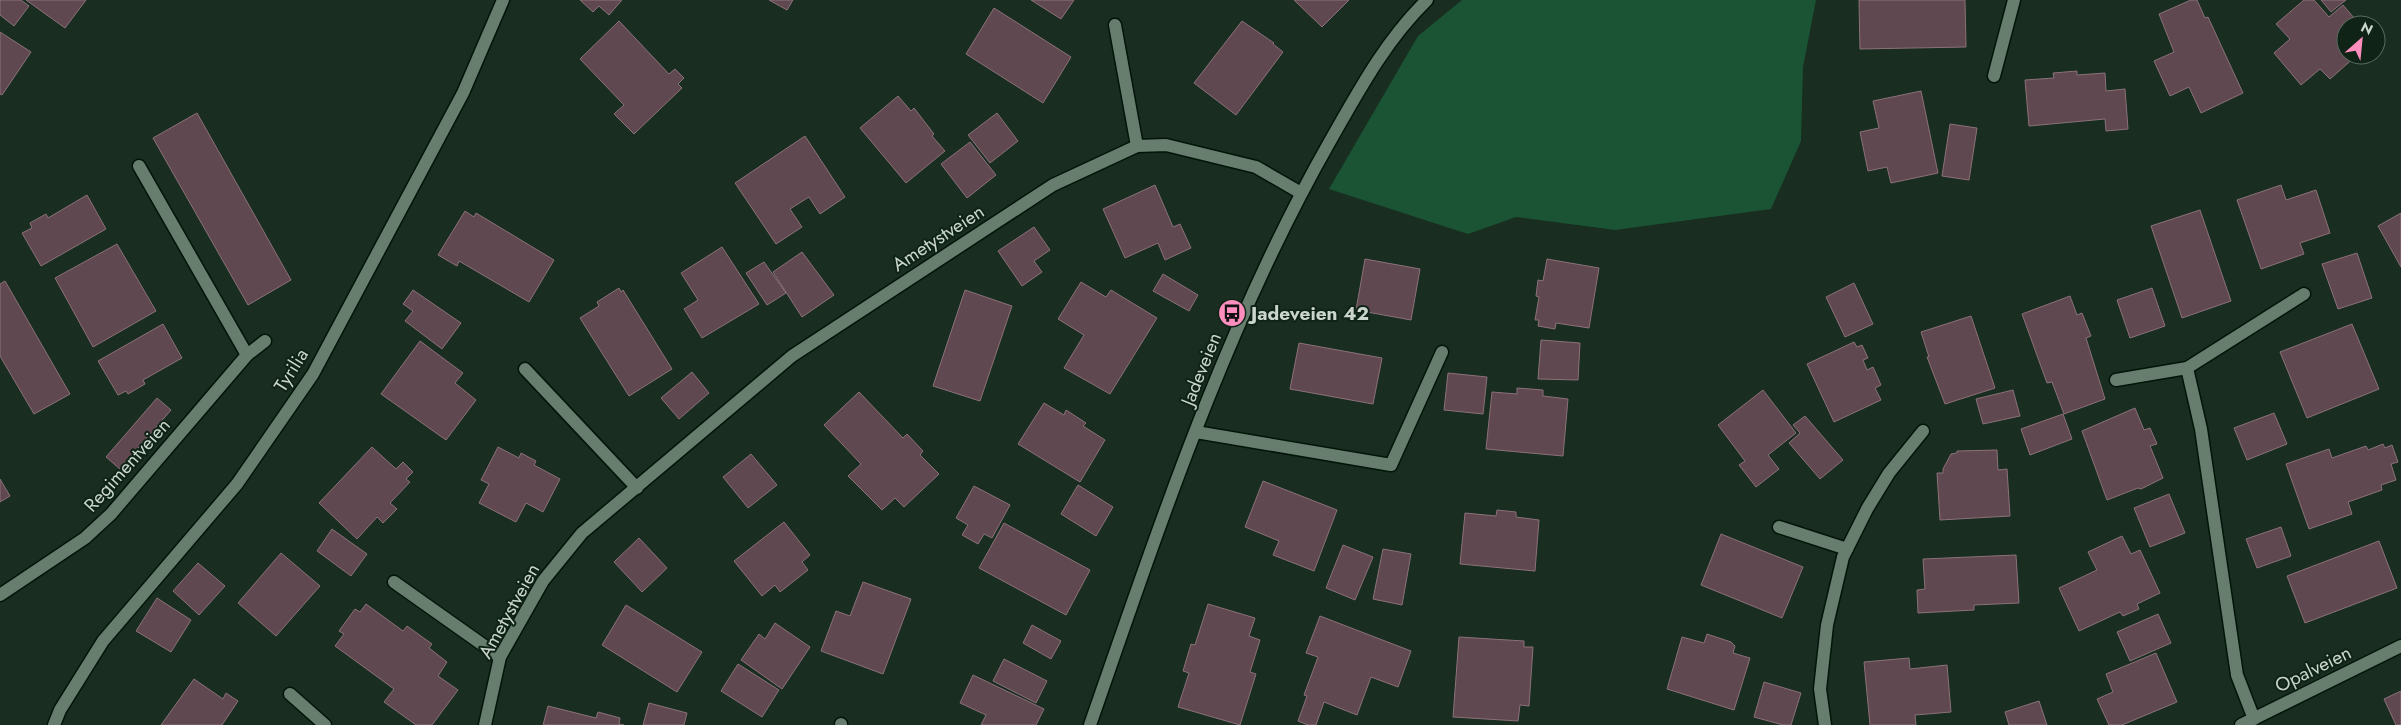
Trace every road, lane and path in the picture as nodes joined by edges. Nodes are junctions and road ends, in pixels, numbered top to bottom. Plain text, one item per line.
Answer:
1 (503, 0) edge
2 (1427, 0) edge
3 (2014, 0) edge
4 (1115, 25) dead end
5 (1994, 76) dead end
6 (1137, 146) junction
7 (139, 166) dead end
8 (1301, 193) junction
9 (2304, 294) dead end
10 (265, 341) dead end
11 (1442, 352) dead end
12 (248, 355) junction
13 (2187, 368) junction
14 (525, 369) dead end
15 (2116, 380) dead end
16 (1923, 431) dead end
17 (1196, 432) junction
18 (637, 488) junction
19 (1779, 527) dead end
20 (1847, 549) junction
21 (394, 582) dead end
22 (0, 595) edge
23 (2401, 646) edge
24 (500, 657) junction
25 (290, 694) dead end
26 (2254, 718) junction
27 (54, 725) edge
28 (326, 725) edge
29 (484, 725) edge
30 (1090, 725) edge
31 (1825, 725) edge
32 (2241, 725) edge

1 - 27 street, Tyrilia
2 - 8 street, Jadeveien
3 - 5 street
4 - 6 street
6 - 8 street, Ametystveien
6 - 18 street, Ametystveien
7 - 12 street
8 - 17 street, Jadeveien
9 - 13 street
10 - 12 street, Regimentveien
11 - 17 street
12 - 22 street, Regimentveien
13 - 15 street
13 - 26 street
14 - 18 street
16 - 20 street
17 - 30 street, Jadeveien
18 - 24 street, Ametystveien
19 - 20 street
20 - 31 street
21 - 24 street
23 - 26 street, Opalveien
24 - 29 street, Ametystveien
25 - 28 street
26 - 32 street, Opalveien

